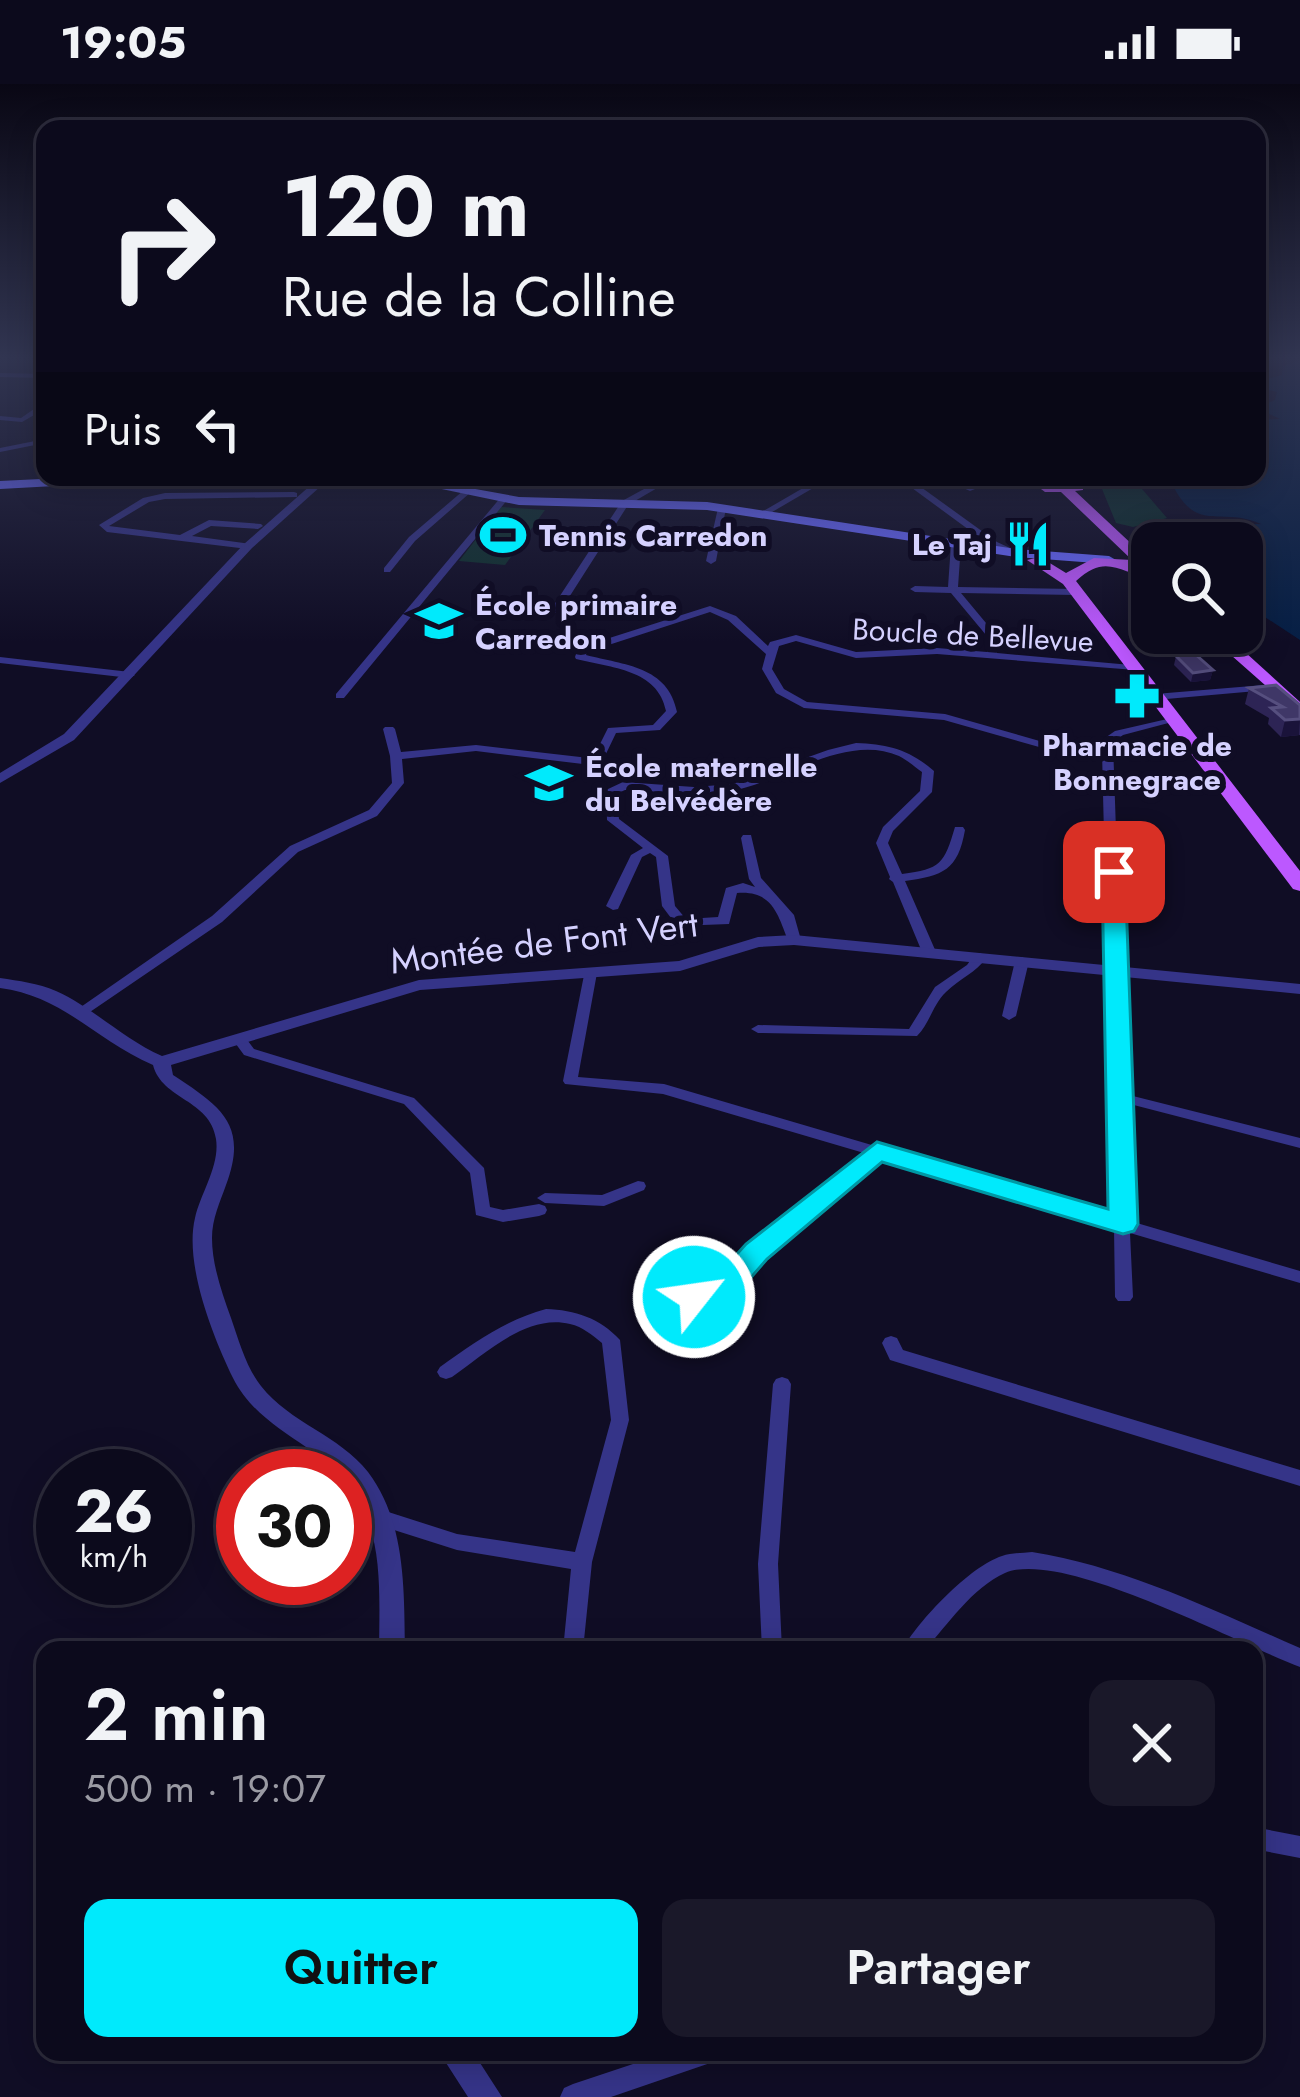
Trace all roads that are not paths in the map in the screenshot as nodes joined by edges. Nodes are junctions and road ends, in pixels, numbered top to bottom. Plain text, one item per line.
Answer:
1 (36, 483) edge
2 (0, 485) edge
3 (316, 486) edge
4 (438, 486) edge
5 (656, 486) edge
6 (812, 486) edge
7 (913, 486) edge
8 (1061, 486) edge
9 (1061, 486) edge
10 (460, 493) junction
11 (294, 495) dead end
12 (504, 499) junction
13 (625, 503) junction
14 (722, 508) junction
15 (764, 513) junction
16 (258, 526) dead end
17 (182, 538) junction
18 (939, 541) junction
19 (956, 544) junction
20 (248, 546) junction
21 (988, 546) junction
22 (1131, 557) edge
23 (1035, 560) joint
24 (1109, 560) junction
25 (1131, 560) edge
26 (711, 561) dead end
27 (1131, 561) edge
28 (387, 570) dead end
29 (1074, 580) junction
30 (915, 589) dead end
31 (952, 589) junction
32 (555, 611) dead end
33 (768, 651) junction
34 (1237, 654) edge
35 (992, 656) junction
36 (0, 660) edge
37 (1131, 668) junction
38 (130, 675) junction
39 (1270, 684) junction
40 (340, 696) dead end
41 (1159, 697) junction
42 (1300, 711) edge
43 (1172, 719) junction
44 (389, 729) dead end
45 (1107, 742) junction
46 (396, 756) junction
47 (0, 779) edge
48 (959, 830) dead end
49 (747, 838) dead end
50 (652, 848) junction
51 (895, 879) junction
52 (1300, 885) edge
53 (765, 894) junction
54 (614, 906) dead end
55 (794, 940) junction
56 (929, 952) junction
57 (980, 957) junction
58 (1022, 962) junction
59 (1115, 970) junction
60 (590, 973) junction
61 (0, 983) edge
62 (1300, 989) edge
63 (82, 1011) junction
64 (1010, 1016) dead end
65 (758, 1029) dead end
66 (240, 1040) junction
67 (161, 1062) junction
68 (1118, 1097) junction
69 (1300, 1143) edge
70 (877, 1151) junction
71 (638, 1186) dead end
72 (1123, 1224) junction
73 (1300, 1277) edge
74 (694, 1297) dead end
75 (1124, 1297) dead end
76 (891, 1343) dead end
77 (446, 1372) dead end
78 (782, 1384) dead end
79 (1300, 1478) edge
80 (379, 1517) junction
81 (582, 1562) junction
82 (392, 1641) edge
83 (574, 1641) edge
84 (772, 1641) edge
85 (920, 1641) edge
86 (1259, 1641) edge
87 (1263, 1643) edge
88 (1300, 1658) edge
89 (1263, 1840) edge
90 (1300, 1847) edge
91 (461, 2061) edge
92 (680, 2061) edge
93 (487, 2097) edge
94 (573, 2097) edge

1 - 2 main road
3 - 20 street
4 - 10 main road
5 - 13 street
6 - 15 street
7 - 21 street
8 - 24 main road
9 - 22 main road
10 - 12 main road
10 - 28 street
11 - 17 street
12 - 13 main road
12 - 40 street
13 - 14 main road
13 - 32 street
14 - 15 main road
14 - 26 street
15 - 18 main road
16 - 17 street
17 - 20 street
18 - 19 main road
18 - 21 main road
19 - 23 main road
19 - 31 street
20 - 38 street
21 - 24 main road
23 - 29 main road
24 - 25 main road
24 - 29 main road
27 - 29 main road
29 - 31 street
29 - 37 main road
30 - 31 street
31 - 35 street
33 - 35 street, Boucle de Bellevue
33 - 45 street
33 - 46 street
34 - 39 main road
35 - 37 street, Boucle de Bellevue
36 - 38 street
37 - 41 main road
38 - 47 street
39 - 41 street
39 - 42 main road
41 - 43 main road
43 - 45 street
43 - 52 main road
44 - 46 street
45 - 59 street
46 - 63 street
48 - 51 street
49 - 53 street
50 - 51 street
50 - 53 street
50 - 54 street
51 - 56 street
53 - 55 street
55 - 56 street, Montée de Font Vert
55 - 60 street, Montée de Font Vert
56 - 57 street, Montée de Font Vert
57 - 58 street, Montée de Font Vert
57 - 65 street
58 - 59 street, Montée de Font Vert
58 - 64 street
59 - 62 street, Montée de Font Vert
59 - 68 street
60 - 66 street, Montée de Font Vert
60 - 70 street
61 - 63 street
63 - 67 street
66 - 67 street, Montée de Font Vert
66 - 71 street
67 - 80 street
68 - 69 street
68 - 72 street
70 - 72 street
70 - 74 street
72 - 73 street
72 - 75 street
76 - 79 street
77 - 81 street
78 - 84 street
80 - 81 street
80 - 82 street
81 - 83 street
85 - 86 street
87 - 88 street
89 - 90 street
91 - 93 street
92 - 94 street

